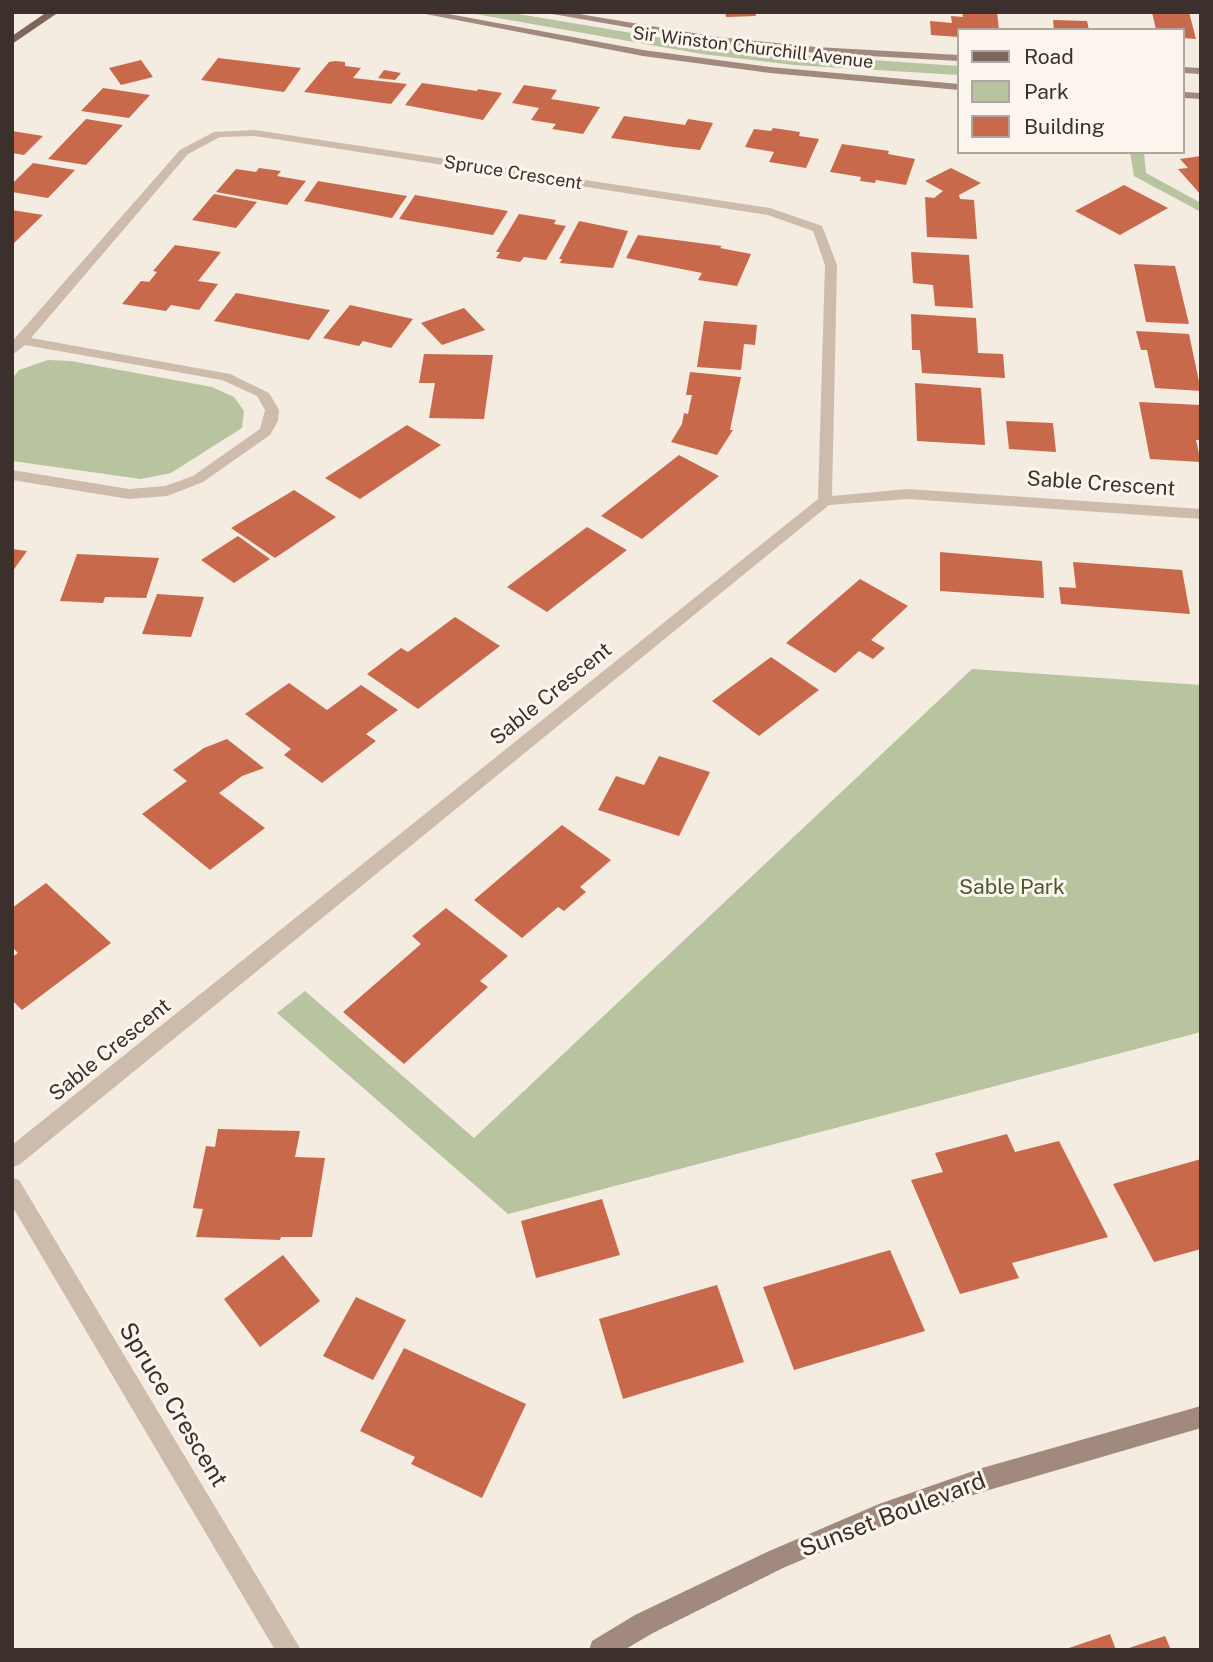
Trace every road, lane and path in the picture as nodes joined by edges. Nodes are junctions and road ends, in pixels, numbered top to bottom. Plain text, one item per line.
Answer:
1 (54, 12) edge
2 (421, 12) edge
3 (547, 12) edge
4 (12, 41) edge
5 (958, 58) edge
6 (958, 87) edge
7 (17, 346) edge
8 (12, 475) edge
9 (825, 501) junction
10 (1201, 514) edge
11 (12, 1158) edge
12 (12, 1188) edge
13 (1201, 1417) edge
14 (289, 1650) edge
15 (601, 1650) edge

1 - 4 main road
2 - 6 main road, Sir Winston Churchill Avenue
3 - 5 main road, Sir Winston Churchill Avenue
7 - 8 street, Spruce Crescent
7 - 9 street, Spruce Crescent
9 - 10 street, Sable Crescent
9 - 11 street, Sable Crescent
12 - 14 street, Spruce Crescent
13 - 15 main road, Sunset Boulevard

